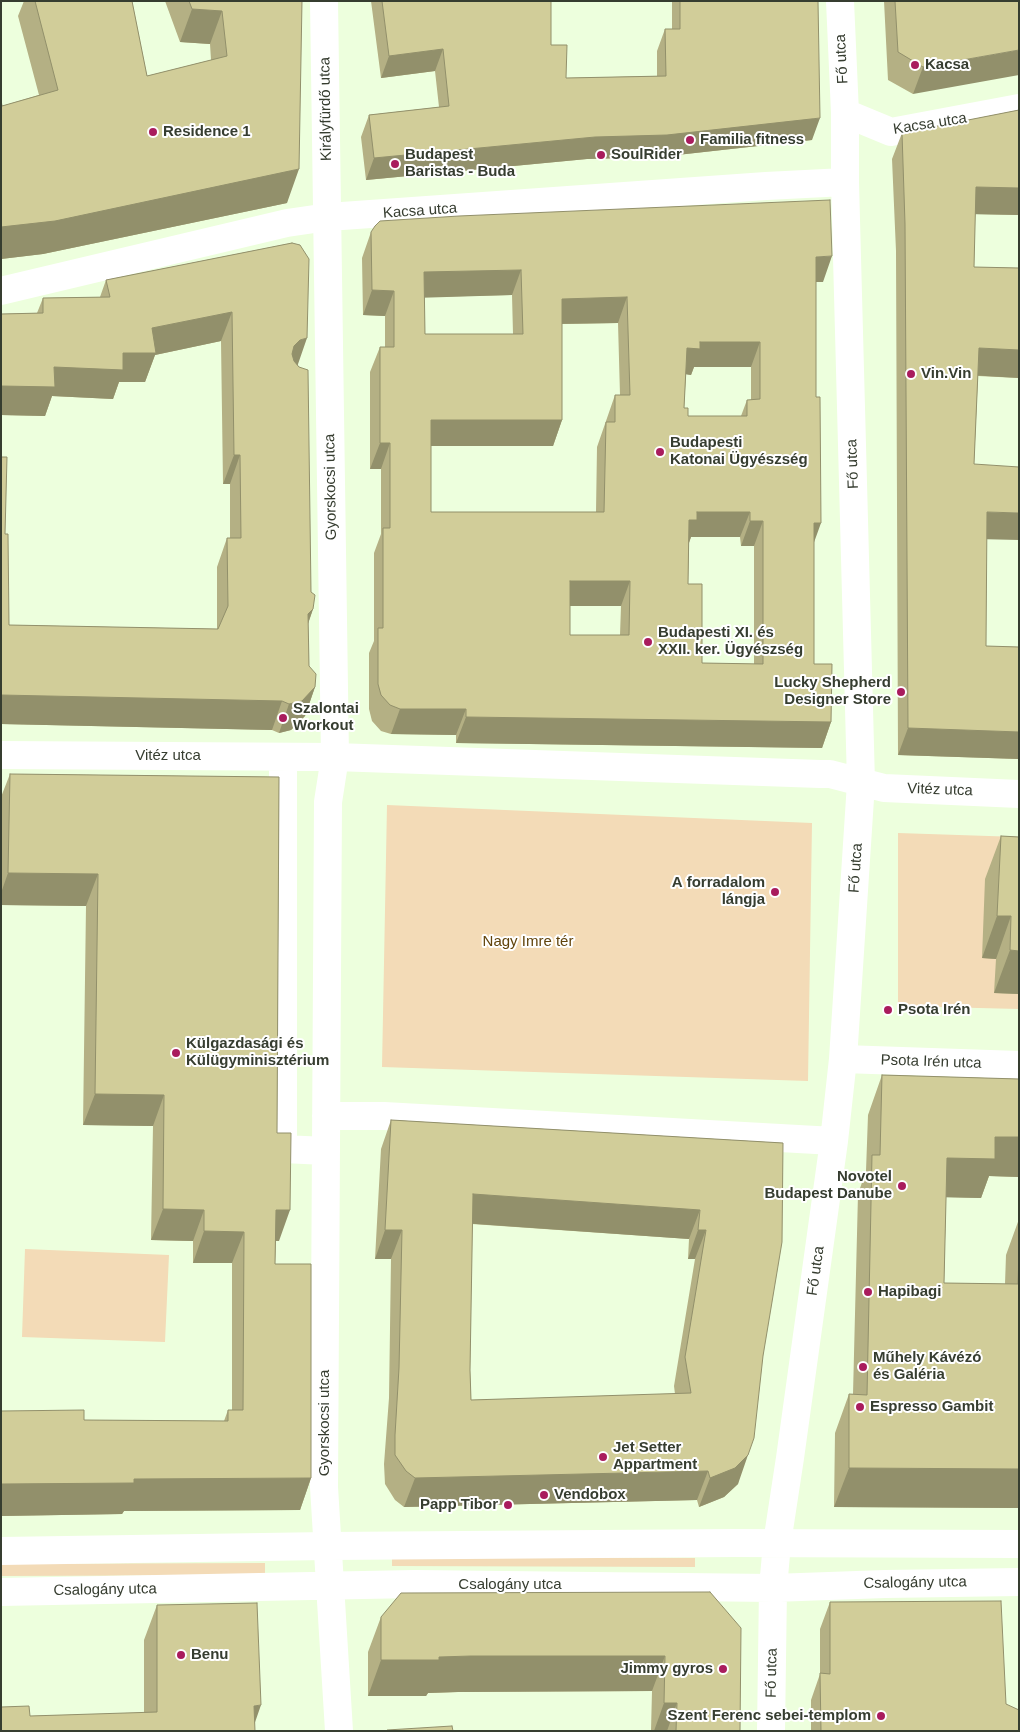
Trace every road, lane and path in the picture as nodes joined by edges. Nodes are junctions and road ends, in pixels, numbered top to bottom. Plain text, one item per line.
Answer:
1 (324, 1) edge
2 (840, 1) edge
3 (1019, 108) edge
4 (845, 113) junction
5 (845, 182) junction
6 (328, 217) junction
7 (1, 291) edge
8 (1, 755) edge
9 (283, 757) junction
10 (335, 757) junction
11 (861, 783) junction
12 (1019, 794) edge
13 (843, 1060) junction
14 (1019, 1066) edge
15 (326, 1116) junction
16 (834, 1141) junction
17 (326, 1151) junction
18 (776, 1543) junction
19 (1019, 1544) edge
20 (328, 1546) junction
21 (1, 1551) edge
22 (1019, 1582) edge
23 (330, 1585) junction
24 (773, 1588) junction
25 (1, 1592) edge
26 (339, 1731) edge
27 (771, 1731) edge

1 - 6 street, Királyfürdő utca
2 - 4 street, Fő utca
3 - 4 street, Kacsa utca
4 - 5 street, Fő utca
5 - 6 street, Kacsa utca
5 - 11 street, Fő utca
6 - 7 street, Kacsa utca
6 - 10 street, Gyorskocsi utca
8 - 9 street, Vitéz utca
9 - 10 street, Vitéz utca
9 - 17 street
10 - 11 street
10 - 15 street
11 - 12 street, Vitéz utca
11 - 13 street, Fő utca
13 - 14 street, Psota Irén utca
13 - 16 street, Fő utca
15 - 16 street
15 - 17 street, Gyorskocsi utca
16 - 18 street, Fő utca
17 - 20 street, Gyorskocsi utca
18 - 19 street
18 - 20 street
18 - 24 street, Fő utca
20 - 21 street
20 - 23 street, Gyorskocsi utca
22 - 24 street, Csalogány utca
23 - 24 street, Csalogány utca
23 - 25 street, Csalogány utca
23 - 26 street, Gyorskocsi utca
24 - 27 street, Fő utca

